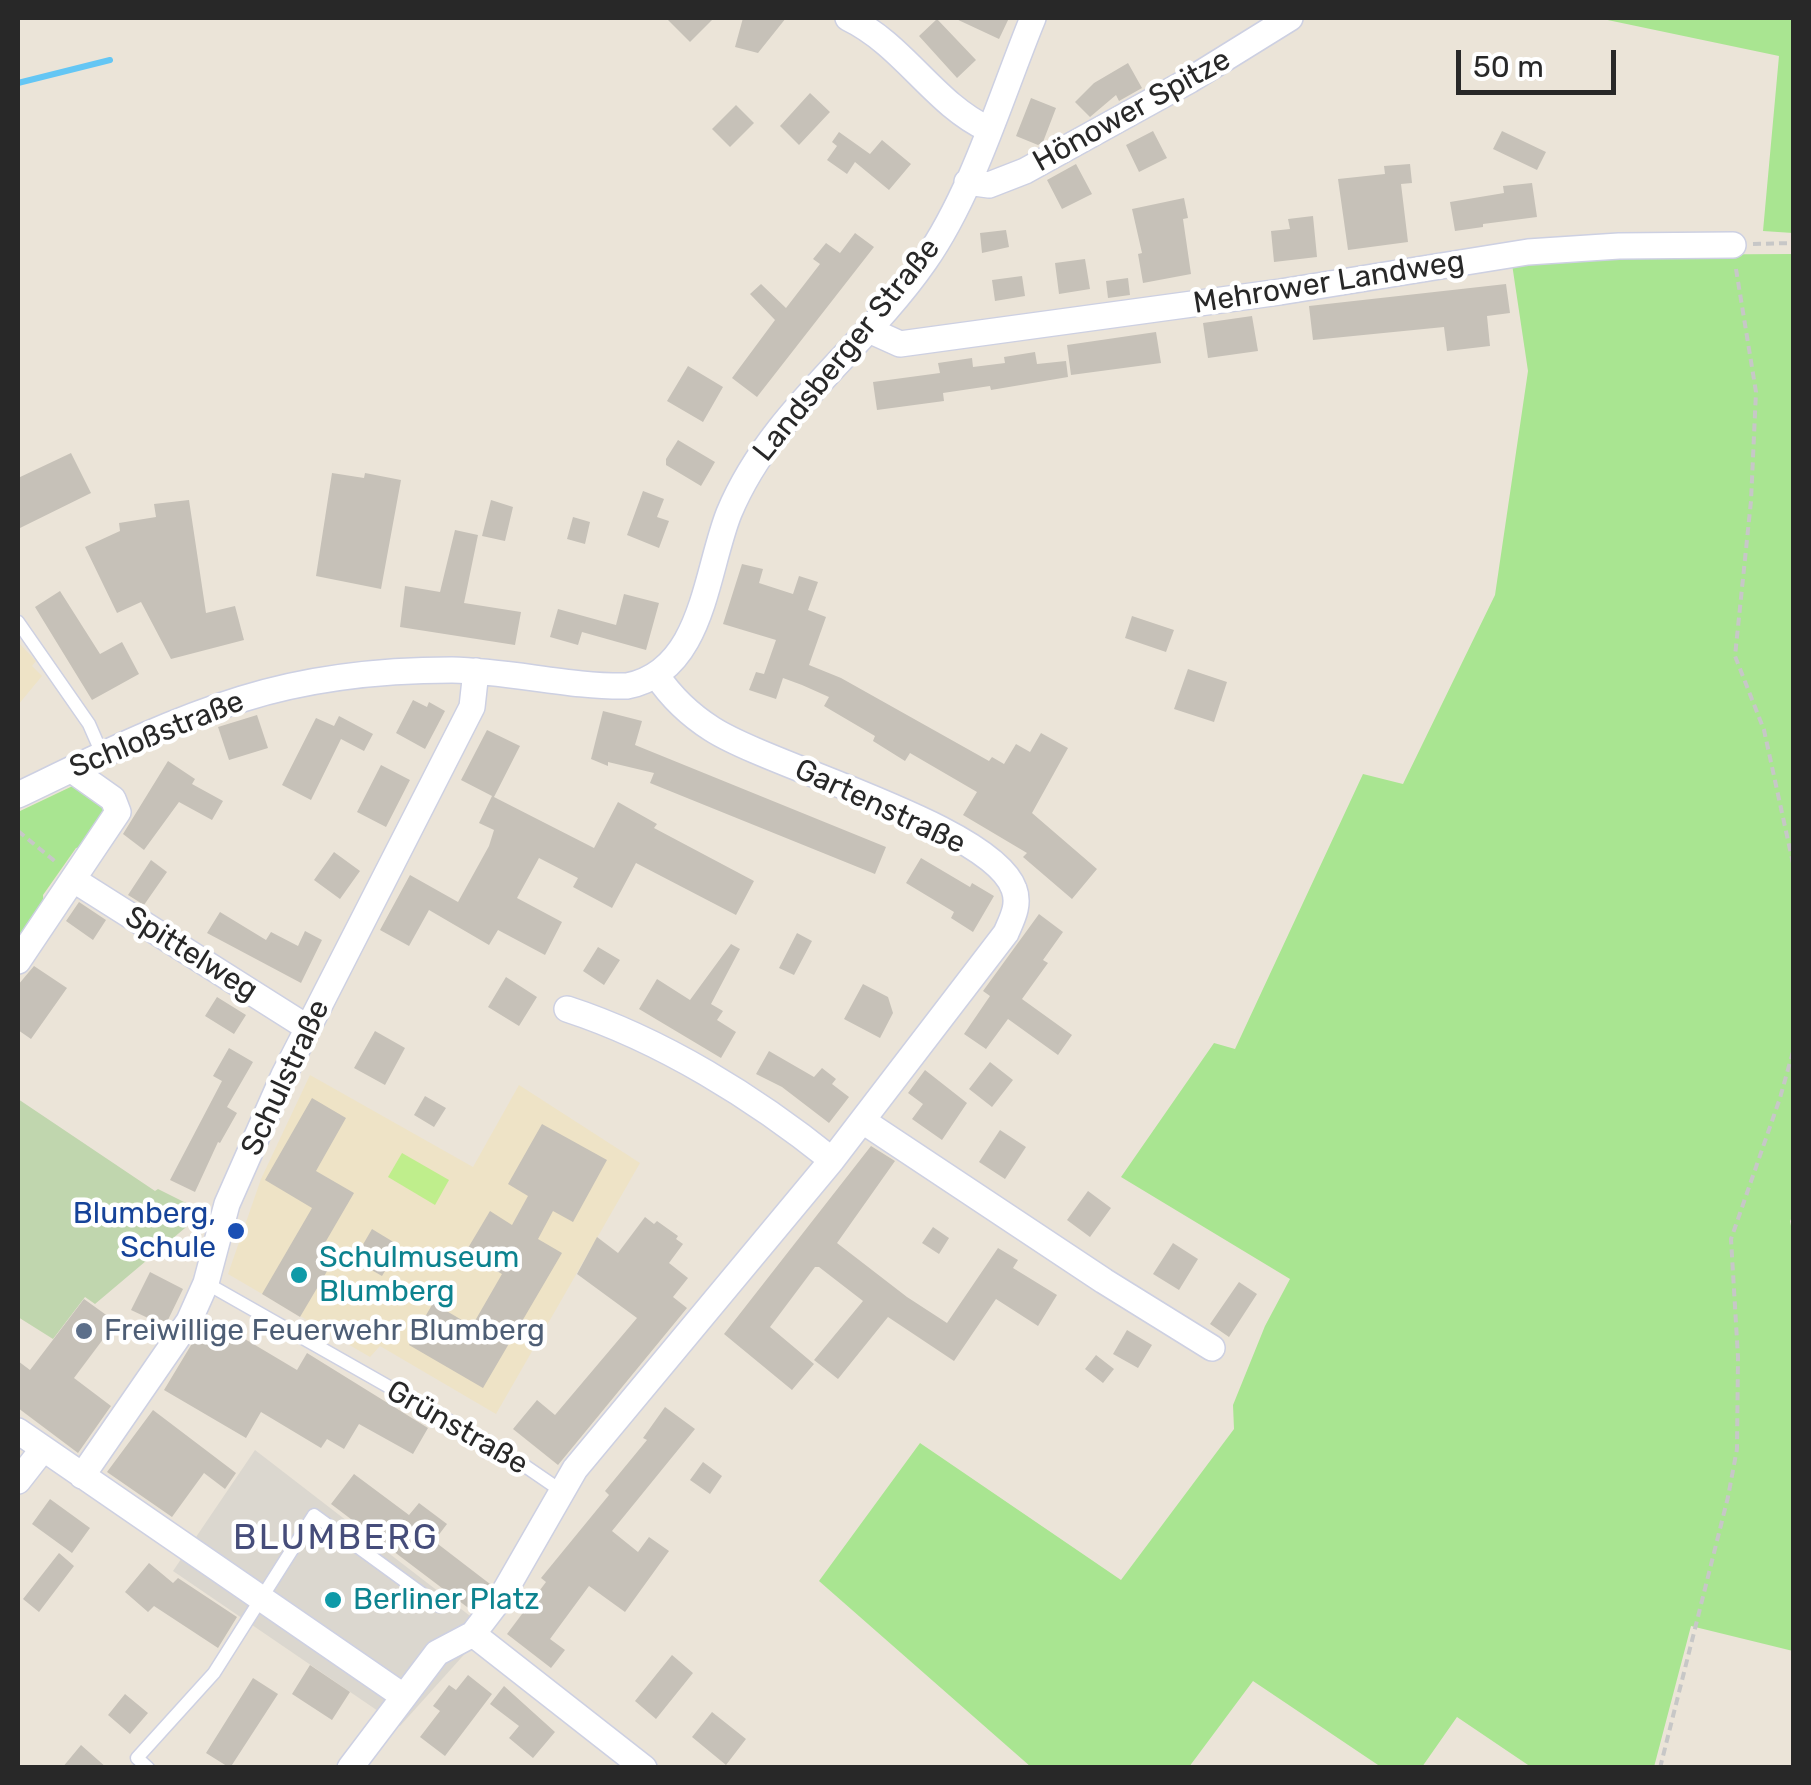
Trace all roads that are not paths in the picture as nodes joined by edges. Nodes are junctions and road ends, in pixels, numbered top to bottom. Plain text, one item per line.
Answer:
1 (848, 18) edge
2 (1033, 18) edge
3 (1290, 18) edge
4 (988, 129) junction
5 (967, 182) junction
6 (1734, 244) road end
7 (869, 330) junction
8 (18, 622) edge
9 (476, 671) junction
10 (657, 676) junction
11 (103, 756) junction
12 (72, 770) junction
13 (18, 795) edge
14 (74, 880) junction
15 (18, 962) edge
16 (567, 1010) dead end
17 (308, 1028) junction
18 (863, 1121) junction
19 (832, 1160) junction
20 (206, 1283) junction
21 (1212, 1348) dead end
22 (18, 1431) edge
23 (43, 1449) junction
24 (82, 1476) junction
25 (18, 1481) edge
26 (560, 1490) junction
27 (260, 1597) junction
28 (440, 1606) dead end
29 (473, 1634) junction
30 (402, 1696) junction
31 (148, 1768) edge
32 (350, 1768) edge
33 (644, 1768) edge

1 - 4 street
2 - 4 street, Landsberger Straße
3 - 5 street, Hönower Spitze
4 - 5 street, Landsberger Straße
5 - 7 street, Landsberger Straße
6 - 7 street, Mehrower Landweg
7 - 10 street, Landsberger Straße
8 - 11 lane
9 - 10 street, Schloßstraße
9 - 11 street, Schloßstraße
9 - 17 street, Schulstraße
10 - 18 street, Gartenstraße
11 - 12 street, Schloßstraße
12 - 13 street, Schloßstraße
12 - 14 street
14 - 15 street
14 - 17 street, Spittelweg
16 - 19 street
17 - 20 street, Schulstraße
18 - 19 street, Gartenstraße
18 - 21 street
19 - 26 street, Gartenstraße
20 - 24 street, Schulstraße
20 - 26 lane, Grünstraße
22 - 23 street
23 - 24 street
23 - 25 street
24 - 27 street
26 - 29 street, Gartenstraße
27 - 28 lane
27 - 30 street
27 - 31 lane
29 - 30 street, Gartenstraße
29 - 33 street
30 - 32 street, Gartenstraße

